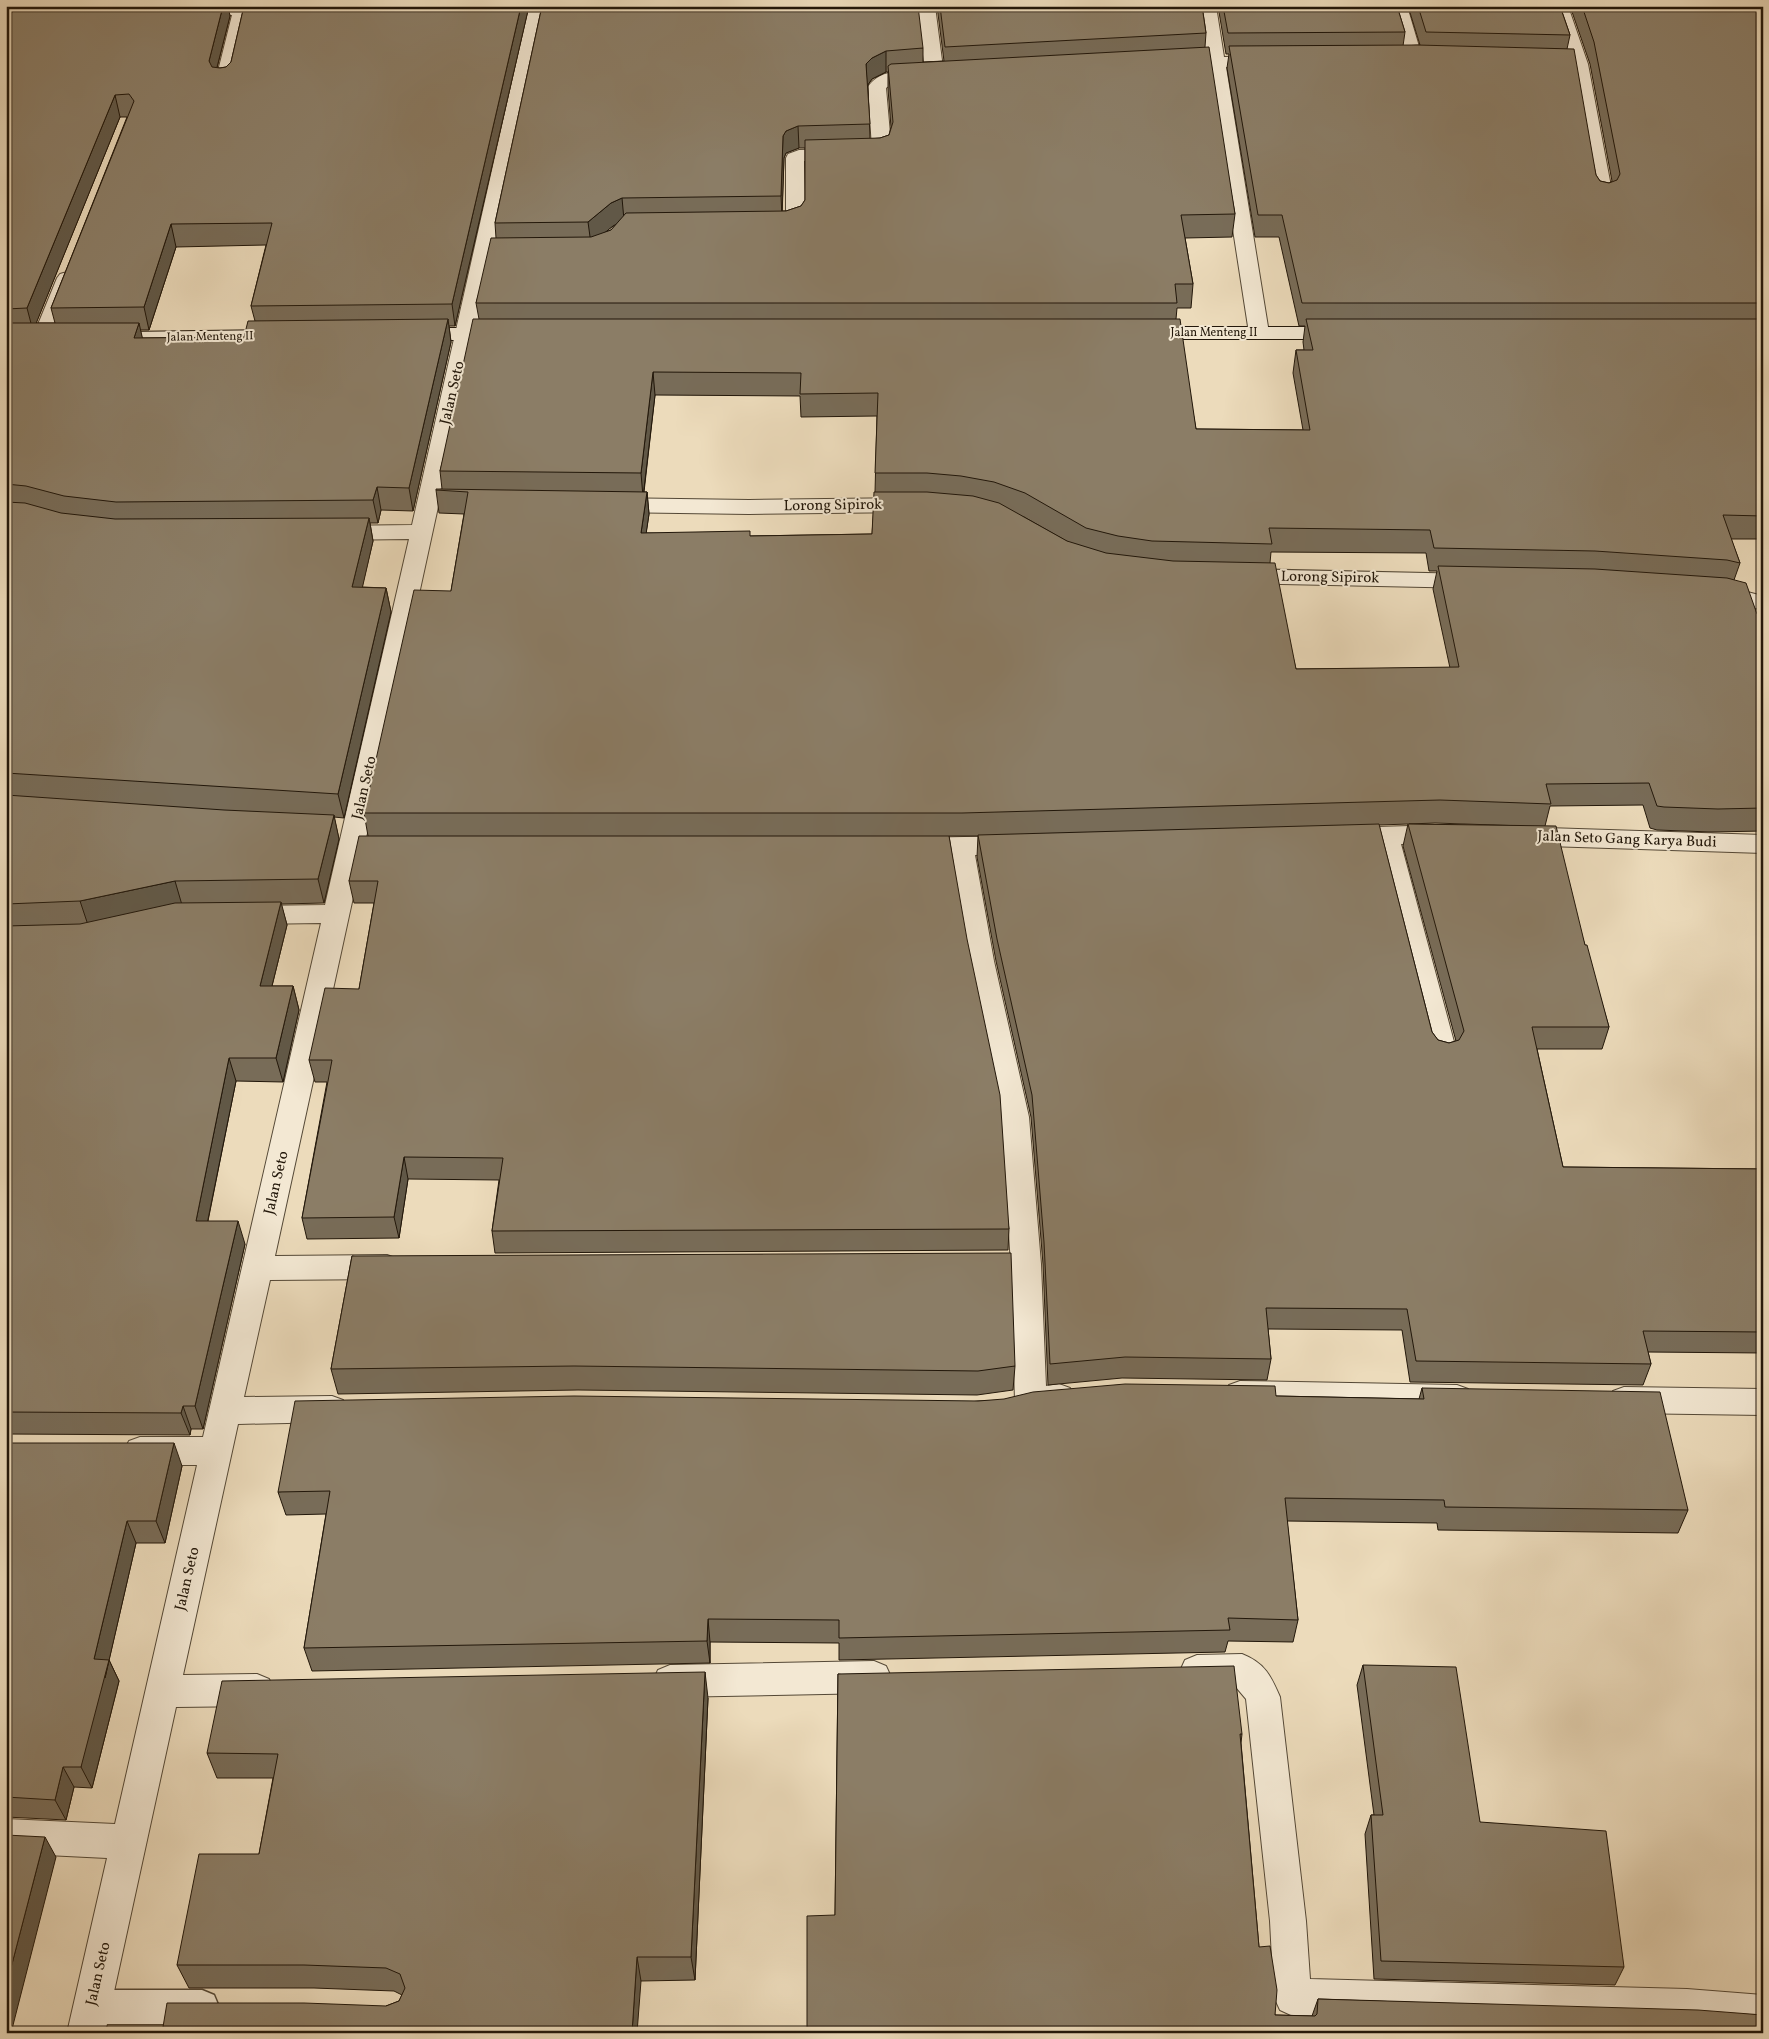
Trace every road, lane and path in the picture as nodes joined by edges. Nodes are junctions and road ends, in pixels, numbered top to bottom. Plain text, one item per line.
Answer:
1 (322, 6) edge
2 (538, 6) edge
3 (926, 6) edge
4 (1207, 6) edge
5 (1398, 6) edge
6 (1559, 6) edge
7 (242, 10) junction
8 (176, 12) edge
9 (1394, 60) edge
10 (1414, 60) junction
11 (1433, 60) edge
12 (1216, 61) junction
13 (1285, 61) edge
14 (1158, 64) edge
15 (1560, 64) edge
16 (1579, 64) junction
17 (955, 74) edge
18 (935, 76) junction
19 (224, 83) edge
20 (1603, 197) edge
21 (758, 226) edge
22 (503, 253) edge
23 (483, 254) junction
24 (75, 258) edge
25 (1130, 333) edge
26 (1259, 333) junction
27 (1358, 333) edge
28 (466, 334) junction
29 (526, 334) edge
30 (397, 335) edge
31 (299, 336) edge
32 (102, 338) edge
33 (43, 339) edge
34 (594, 505) edge
35 (936, 506) edge
36 (422, 532) junction
37 (316, 533) edge
38 (1221, 576) edge
39 (1489, 581) edge
40 (1693, 589) edge
41 (1763, 603) edge
42 (1465, 834) edge
43 (1386, 835) junction
44 (1495, 835) edge
45 (1327, 837) edge
46 (1763, 844) edge
47 (1040, 845) edge
48 (891, 847) edge
49 (961, 847) junction
50 (337, 914) junction
51 (221, 916) edge
52 (1444, 1053) edge
53 (996, 1264) edge
54 (1026, 1264) junction
55 (417, 1267) edge
56 (258, 1268) junction
57 (1211, 1394) edge
58 (1084, 1395) edge
59 (1487, 1398) edge
60 (1595, 1400) edge
61 (1763, 1402) edge
62 (363, 1408) edge
63 (226, 1410) junction
64 (112, 1450) edge
65 (217, 1451) junction
66 (1163, 1671) edge
67 (904, 1677) edge
68 (636, 1682) edge
69 (288, 1689) edge
70 (163, 1692) junction
71 (6, 1836) edge
72 (130, 1842) junction
73 (1293, 1997) junction
74 (236, 2007) edge
75 (1763, 2014) edge
76 (89, 2020) edge
77 (1290, 2033) edge

1 - 7 street
2 - 23 street, Jalan Seto
3 - 18 street
4 - 12 street
5 - 10 street
6 - 16 street
7 - 8 street
7 - 19 street
9 - 10 street
10 - 11 street
12 - 13 street
12 - 14 street
12 - 26 street
15 - 16 street
16 - 20 street
17 - 18 street
18 - 21 street
22 - 23 street
23 - 28 street, Jalan Seto
24 - 33 street
25 - 26 street, Jalan Menteng II
26 - 27 street, Jalan Menteng II
28 - 29 street
28 - 30 street
28 - 36 street, Jalan Seto
31 - 32 street, Jalan Menteng II
34 - 35 street, Lorong Sipirok
36 - 37 street
36 - 50 street, Jalan Seto
38 - 39 street, Lorong Sipirok
40 - 41 street
42 - 43 street
43 - 45 street
43 - 52 street
44 - 46 street, Jalan Seto Gang Karya Budi
47 - 49 street
48 - 49 street
49 - 54 street
50 - 51 street
50 - 56 street, Jalan Seto
53 - 54 street
54 - 58 street
55 - 56 street
56 - 63 street, Jalan Seto
57 - 59 street
60 - 61 street
62 - 63 street
63 - 65 street, Jalan Seto
64 - 65 street
65 - 70 street, Jalan Seto
66 - 73 street
67 - 68 street
69 - 70 street
70 - 72 street, Jalan Seto
71 - 72 street
72 - 76 street, Jalan Seto
73 - 75 street
73 - 77 street
74 - 76 lane

